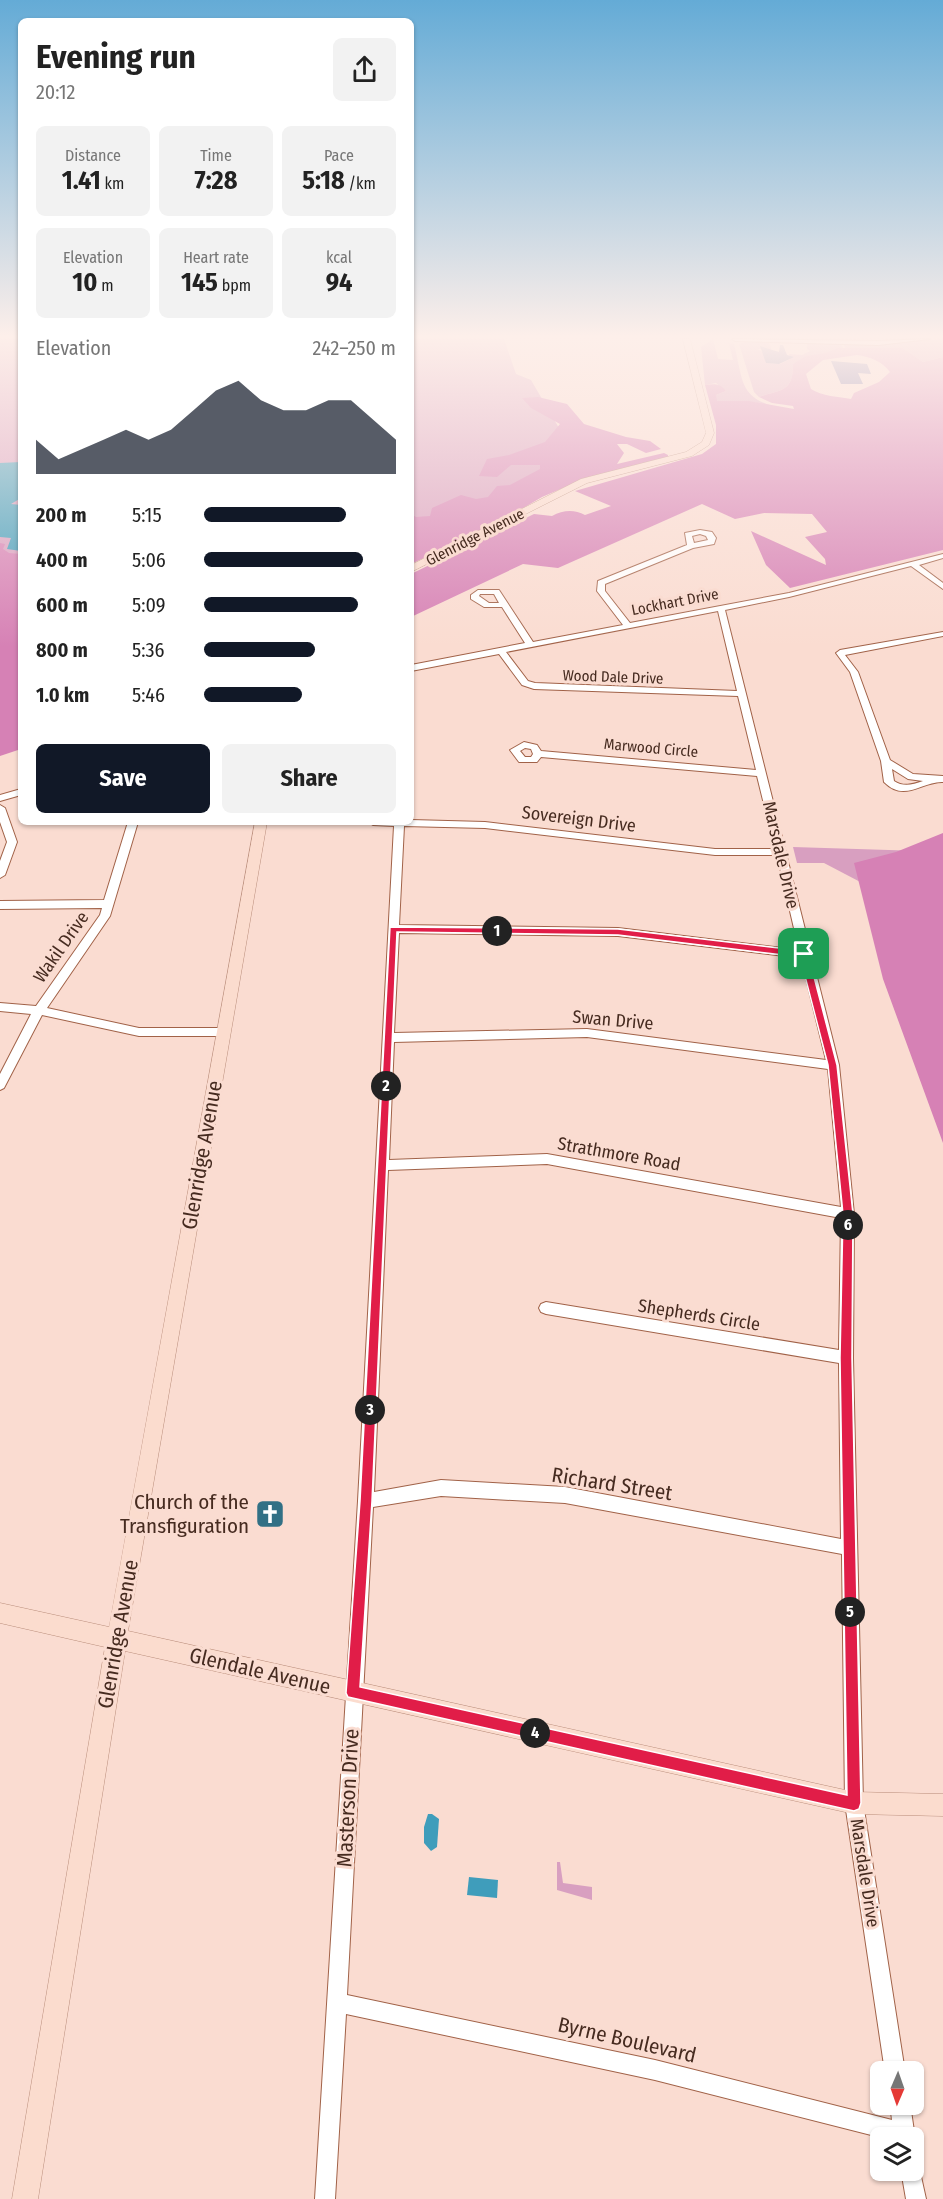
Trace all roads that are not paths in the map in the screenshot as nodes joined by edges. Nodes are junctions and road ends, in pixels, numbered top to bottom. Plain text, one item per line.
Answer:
1 (705, 442) edge
2 (691, 546) dead end
3 (943, 556) edge
4 (913, 564) junction
5 (414, 567) edge
6 (943, 587) edge
7 (503, 605) dead end
8 (721, 608) junction
9 (627, 625) junction
10 (943, 634) edge
11 (530, 644) junction
12 (875, 648) junction
13 (501, 651) junction
14 (414, 667) edge
15 (854, 672) junction
16 (742, 694) junction
17 (538, 754) dead end
18 (886, 761) junction
19 (761, 772) junction
20 (939, 779) edge
21 (18, 793) edge
22 (0, 798) edge
23 (0, 808) edge
24 (414, 823) edge
25 (132, 825) edge
26 (260, 825) edge
27 (399, 825) edge
28 (780, 852) junction
29 (0, 876) edge
30 (109, 904) junction
31 (0, 905) edge
32 (393, 929) junction
33 (804, 954) junction
34 (0, 1007) edge
35 (39, 1010) junction
36 (223, 1032) junction
37 (388, 1038) junction
38 (833, 1065) junction
39 (0, 1085) edge
40 (382, 1165) junction
41 (848, 1214) junction
42 (546, 1308) dead end
43 (846, 1358) junction
44 (366, 1501) junction
45 (849, 1548) junction
46 (0, 1613) edge
47 (117, 1638) junction
48 (353, 1693) junction
49 (854, 1803) junction
50 (943, 1805) edge
51 (337, 2003) junction
52 (893, 2061) edge
53 (874, 2127) edge
54 (913, 2181) edge
55 (25, 2199) edge
56 (325, 2199) edge
57 (916, 2199) edge

1 - 5 main road, Glenridge Avenue
2 - 9 street
3 - 4 street, Lockhart Drive
4 - 6 street
4 - 8 street, Lockhart Drive
7 - 11 street
8 - 9 street, Lockhart Drive
8 - 16 street, Marsdale Drive
9 - 11 street, Lockhart Drive
10 - 12 street
11 - 13 street, Lockhart Drive
12 - 15 street
12 - 15 street
13 - 14 street, Lockhart Drive
13 - 16 street, Wood Dale Drive
15 - 18 street
16 - 19 street, Marsdale Drive
17 - 19 street, Marwood Circle
18 - 20 street
18 - 20 street
19 - 28 street, Marsdale Drive
21 - 22 street
23 - 29 street
24 - 28 street, Sovereign Drive
25 - 30 street, Wakil Drive
26 - 36 main road, Glenridge Avenue
27 - 32 street, Masterson Drive
28 - 33 street, Marsdale Drive
30 - 31 street
30 - 35 street, Wakil Drive
32 - 33 street
32 - 37 street, Masterson Drive
33 - 38 street, Marsdale Drive
34 - 35 street
35 - 36 street
35 - 39 street, Wakil Drive
36 - 47 main road, Glenridge Avenue
37 - 38 street, Swan Drive
37 - 40 street, Masterson Drive
38 - 41 street, Marsdale Drive
40 - 41 street, Strathmore Road
40 - 44 street, Masterson Drive
41 - 43 street, Marsdale Drive
42 - 43 street, Shepherds Circle
43 - 45 street, Marsdale Drive
44 - 45 street, Richard Street
44 - 48 street, Masterson Drive
45 - 49 street, Marsdale Drive
46 - 47 main road, Glendale Avenue
47 - 48 main road, Glendale Avenue
47 - 55 main road, Glenridge Avenue
48 - 49 main road, Glendale Avenue
48 - 51 street, Masterson Drive
49 - 50 main road, Glendale Avenue
49 - 52 street, Marsdale Drive
51 - 53 street, Byrne Boulevard
51 - 56 street, Masterson Drive
54 - 57 street

